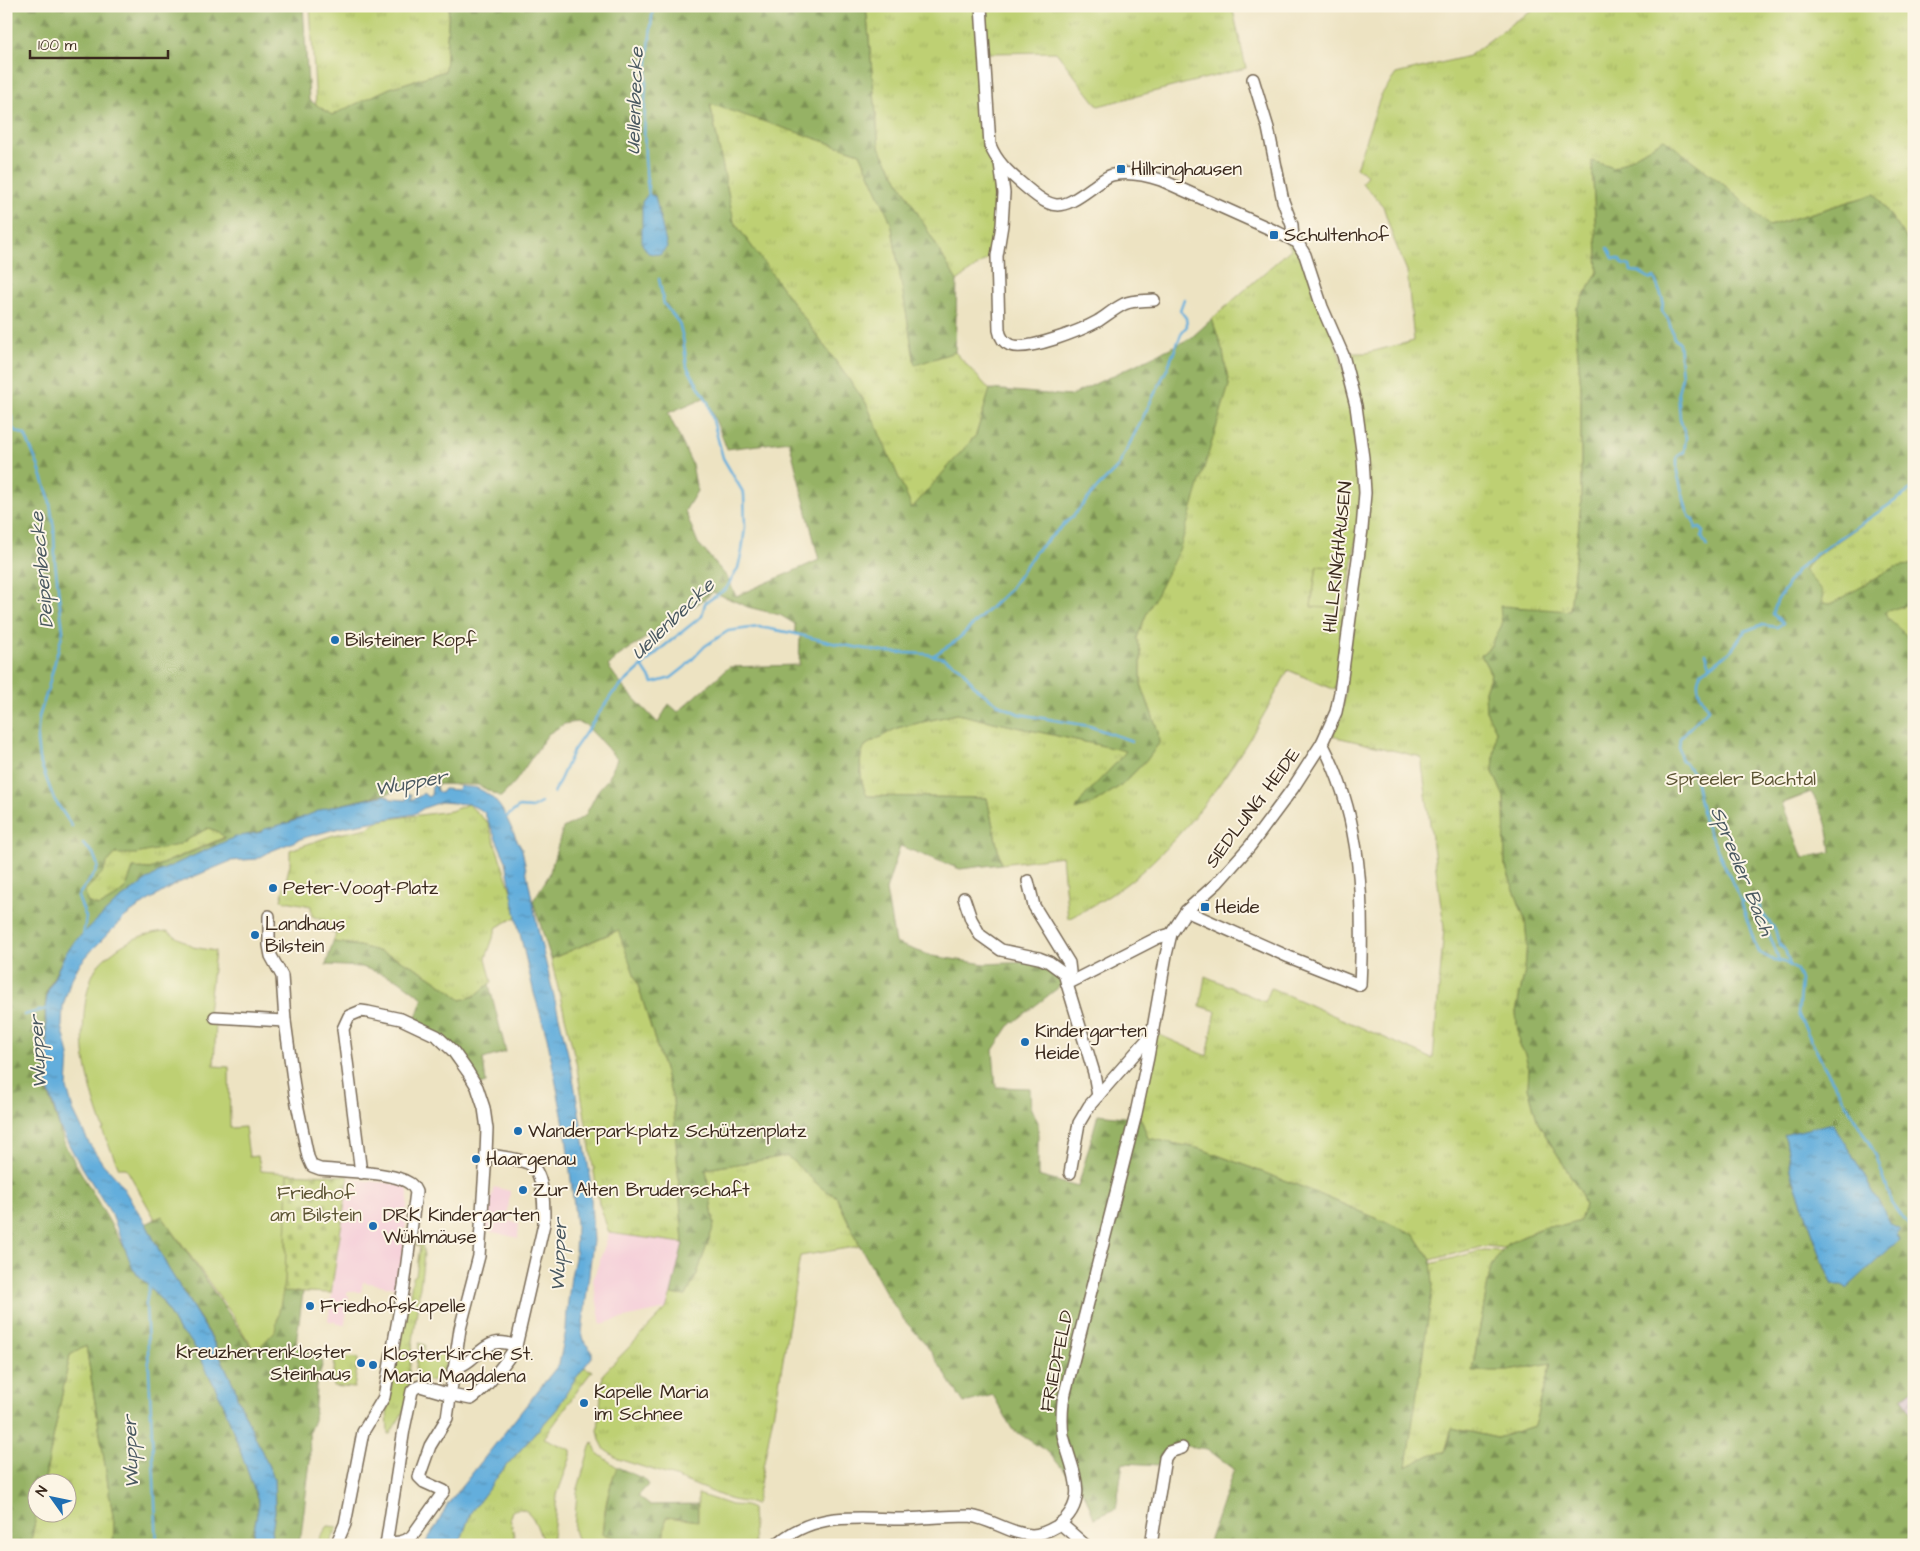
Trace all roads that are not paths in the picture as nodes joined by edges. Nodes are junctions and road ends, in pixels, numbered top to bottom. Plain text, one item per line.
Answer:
1 (981, 6) edge
2 (1253, 79) dead end
3 (1000, 164) junction
4 (1292, 240) junction
5 (1154, 300) dead end
6 (1340, 692) joint
7 (1322, 743) junction
8 (1028, 881) dead end
9 (964, 898) dead end
10 (1186, 911) junction
11 (269, 916) dead end
12 (1172, 934) junction
13 (1067, 984) junction
14 (215, 1017) dead end
15 (285, 1021) junction
16 (1153, 1032) junction
17 (1098, 1096) junction
18 (486, 1154) junction
19 (361, 1173) junction
20 (1070, 1174) dead end
21 (516, 1346) junction
22 (453, 1370) junction
23 (451, 1395) junction
24 (1182, 1448) dead end
25 (1060, 1523) junction
26 (386, 1543) edge
27 (336, 1545) edge
28 (776, 1545) edge
29 (1085, 1545) edge
30 (1151, 1545) edge

1 - 3 street
2 - 4 street
3 - 4 street
3 - 5 street
4 - 6 street, HILLRINGHAUSEN
6 - 7 street, SIEDLUNG HEIDE
7 - 10 street, SIEDLUNG HEIDE
7 - 10 street, SIEDLUNG HEIDE
8 - 13 street
9 - 13 street
10 - 12 street, SIEDLUNG HEIDE
11 - 15 street
12 - 13 street
12 - 16 street, SIEDLUNG HEIDE
13 - 17 street
14 - 15 street
15 - 19 street
16 - 17 street
16 - 25 street, FRIEDFELD
17 - 20 street
18 - 19 street
18 - 21 street
18 - 22 street
19 - 27 street
21 - 22 street
21 - 23 street
22 - 23 street
23 - 26 street
23 - 26 street
24 - 30 street
25 - 28 street, FRIEDFELD
25 - 29 street

